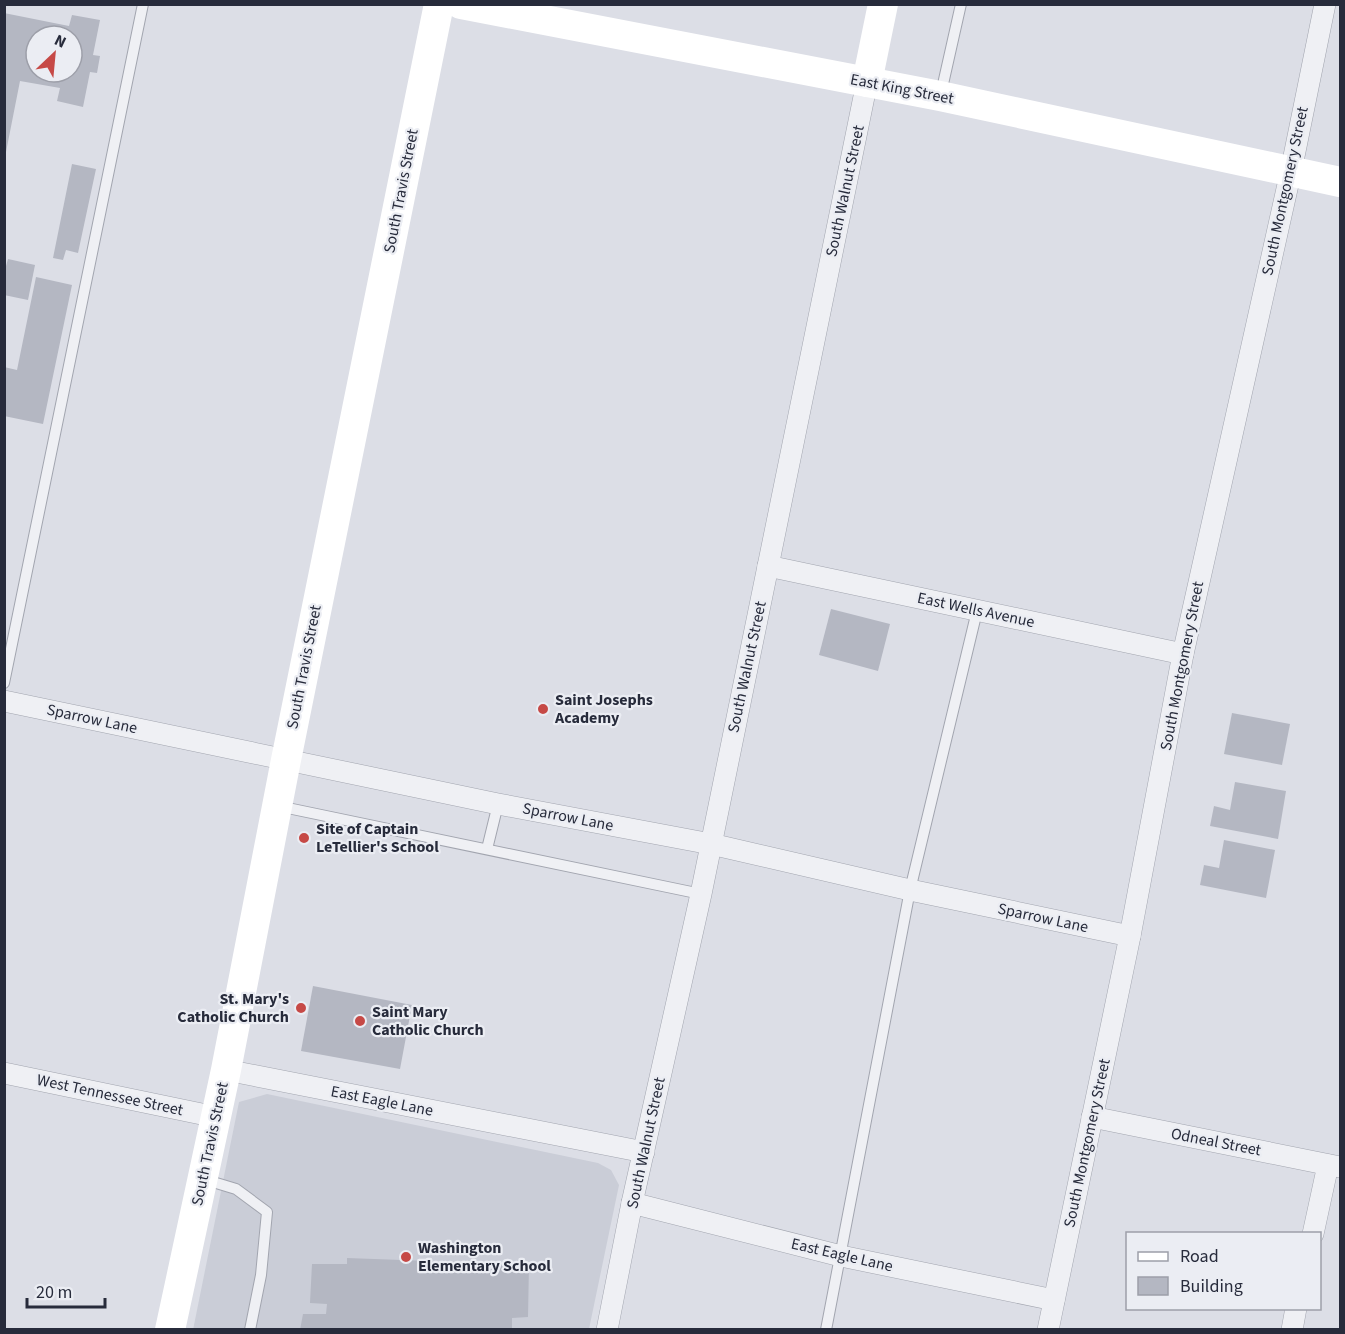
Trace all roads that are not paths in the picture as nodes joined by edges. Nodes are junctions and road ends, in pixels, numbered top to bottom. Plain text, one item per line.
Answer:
1 (143, 4) edge
2 (439, 4) edge
3 (461, 4) edge
4 (883, 4) edge
5 (961, 4) edge
6 (1325, 4) edge
7 (867, 82) junction
8 (940, 96) junction
9 (1291, 171) junction
10 (1341, 182) edge
11 (768, 566) junction
12 (977, 611) junction
13 (1183, 654) junction
14 (4, 683) edge
15 (4, 701) edge
16 (286, 760) junction
17 (498, 804) junction
18 (276, 805) junction
19 (711, 844) junction
20 (487, 849) junction
21 (910, 890) junction
22 (701, 894) junction
23 (1130, 936) junction
24 (226, 1070) junction
25 (4, 1073) edge
26 (216, 1117) junction
27 (1092, 1117) junction
28 (644, 1152) junction
29 (1334, 1166) edge
30 (203, 1179) junction
31 (632, 1203) junction
32 (1313, 1232) edge
33 (841, 1256) junction
34 (1054, 1300) junction
35 (1296, 1310) edge
36 (170, 1329) edge
37 (250, 1329) edge
38 (607, 1329) edge
39 (826, 1329) edge
40 (1048, 1329) edge
41 (1292, 1329) edge

1 - 14 lane
2 - 16 main road, South Travis Street
3 - 7 main road, East King Street
4 - 7 main road, South Walnut Street
5 - 8 lane
6 - 9 street, South Montgomery Street
7 - 8 main road, East King Street
7 - 11 street, South Walnut Street
8 - 9 main road, East King Street
9 - 10 main road, East King Street
9 - 13 street, South Montgomery Street
11 - 12 street, East Wells Avenue
11 - 19 street, South Walnut Street
12 - 13 street, East Wells Avenue
12 - 21 lane
13 - 23 street, South Montgomery Street
15 - 16 street, Sparrow Lane
16 - 17 street, Sparrow Lane
16 - 18 main road, South Travis Street
17 - 19 street, Sparrow Lane
17 - 20 lane
18 - 20 lane
18 - 24 main road, South Travis Street
19 - 21 street, Sparrow Lane
19 - 22 street, South Walnut Street
20 - 22 lane
21 - 23 street, Sparrow Lane
21 - 33 lane
22 - 28 street, South Walnut Street
23 - 27 street, South Montgomery Street
24 - 26 main road, South Travis Street
24 - 28 street, East Eagle Lane
25 - 26 street, West Tennessee Street
26 - 30 main road, South Travis Street
27 - 29 street, Odneal Street
27 - 34 street, South Montgomery Street
28 - 31 street, South Walnut Street
29 - 32 street
30 - 36 main road, South Travis Street
30 - 37 lane
31 - 33 street, East Eagle Lane
31 - 38 street, South Walnut Street
33 - 34 street, East Eagle Lane
33 - 39 lane
34 - 40 street, South Montgomery Street
35 - 41 street

